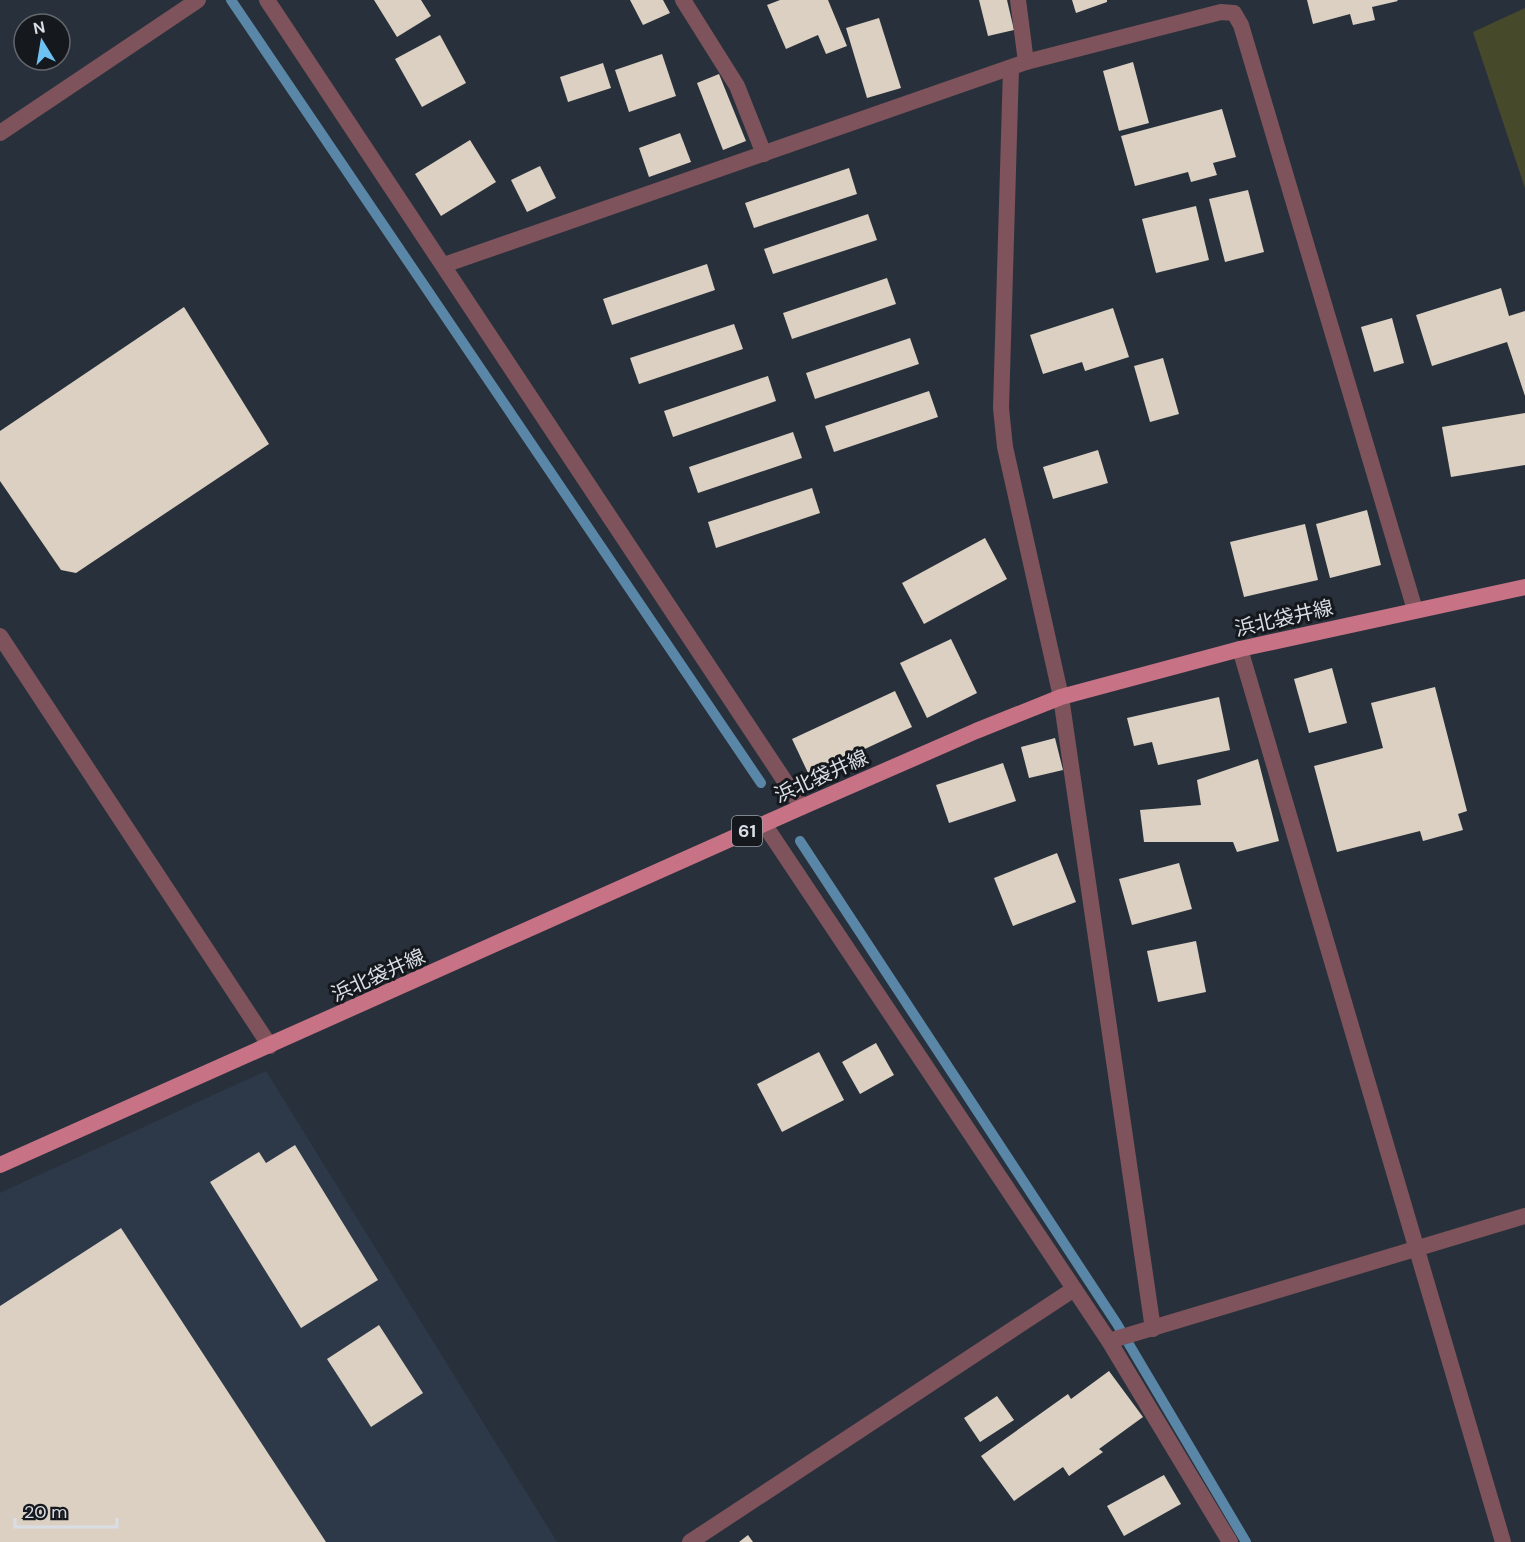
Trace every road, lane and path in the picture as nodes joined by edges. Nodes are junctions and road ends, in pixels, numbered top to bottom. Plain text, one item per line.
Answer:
1 (198, 0) edge
2 (267, 0) edge
3 (683, 0) edge
4 (1018, 0) edge
5 (1018, 65) junction
6 (0, 134) edge
7 (764, 154) junction
8 (444, 265) junction
9 (1525, 586) edge
10 (1415, 610) junction
11 (0, 636) edge
12 (1240, 649) junction
13 (1062, 697) junction
14 (802, 807) junction
15 (764, 824) junction
16 (270, 1046) junction
17 (0, 1165) edge
18 (1525, 1216) edge
19 (1417, 1249) junction
20 (1074, 1289) junction
21 (1153, 1329) junction
22 (1109, 1341) junction
23 (690, 1542) edge
24 (1230, 1542) edge
25 (1503, 1542) edge

1 - 6 street
2 - 8 street
3 - 7 street
4 - 5 street
5 - 7 street
5 - 10 street
5 - 13 street
7 - 8 street
8 - 14 street
9 - 10 main road, 浜北袋井線 / 61
10 - 12 main road, 浜北袋井線 / 61
11 - 16 street
12 - 13 main road, 浜北袋井線 / 61
12 - 19 street
13 - 14 main road, 浜北袋井線 / 61
13 - 21 street
14 - 15 main road, 浜北袋井線 / 61
15 - 16 main road, 浜北袋井線 / 61
15 - 20 street
16 - 17 main road, 浜北袋井線 / 61
18 - 19 street
19 - 21 street
19 - 25 street
20 - 22 street
20 - 23 street
21 - 22 street
22 - 24 street

